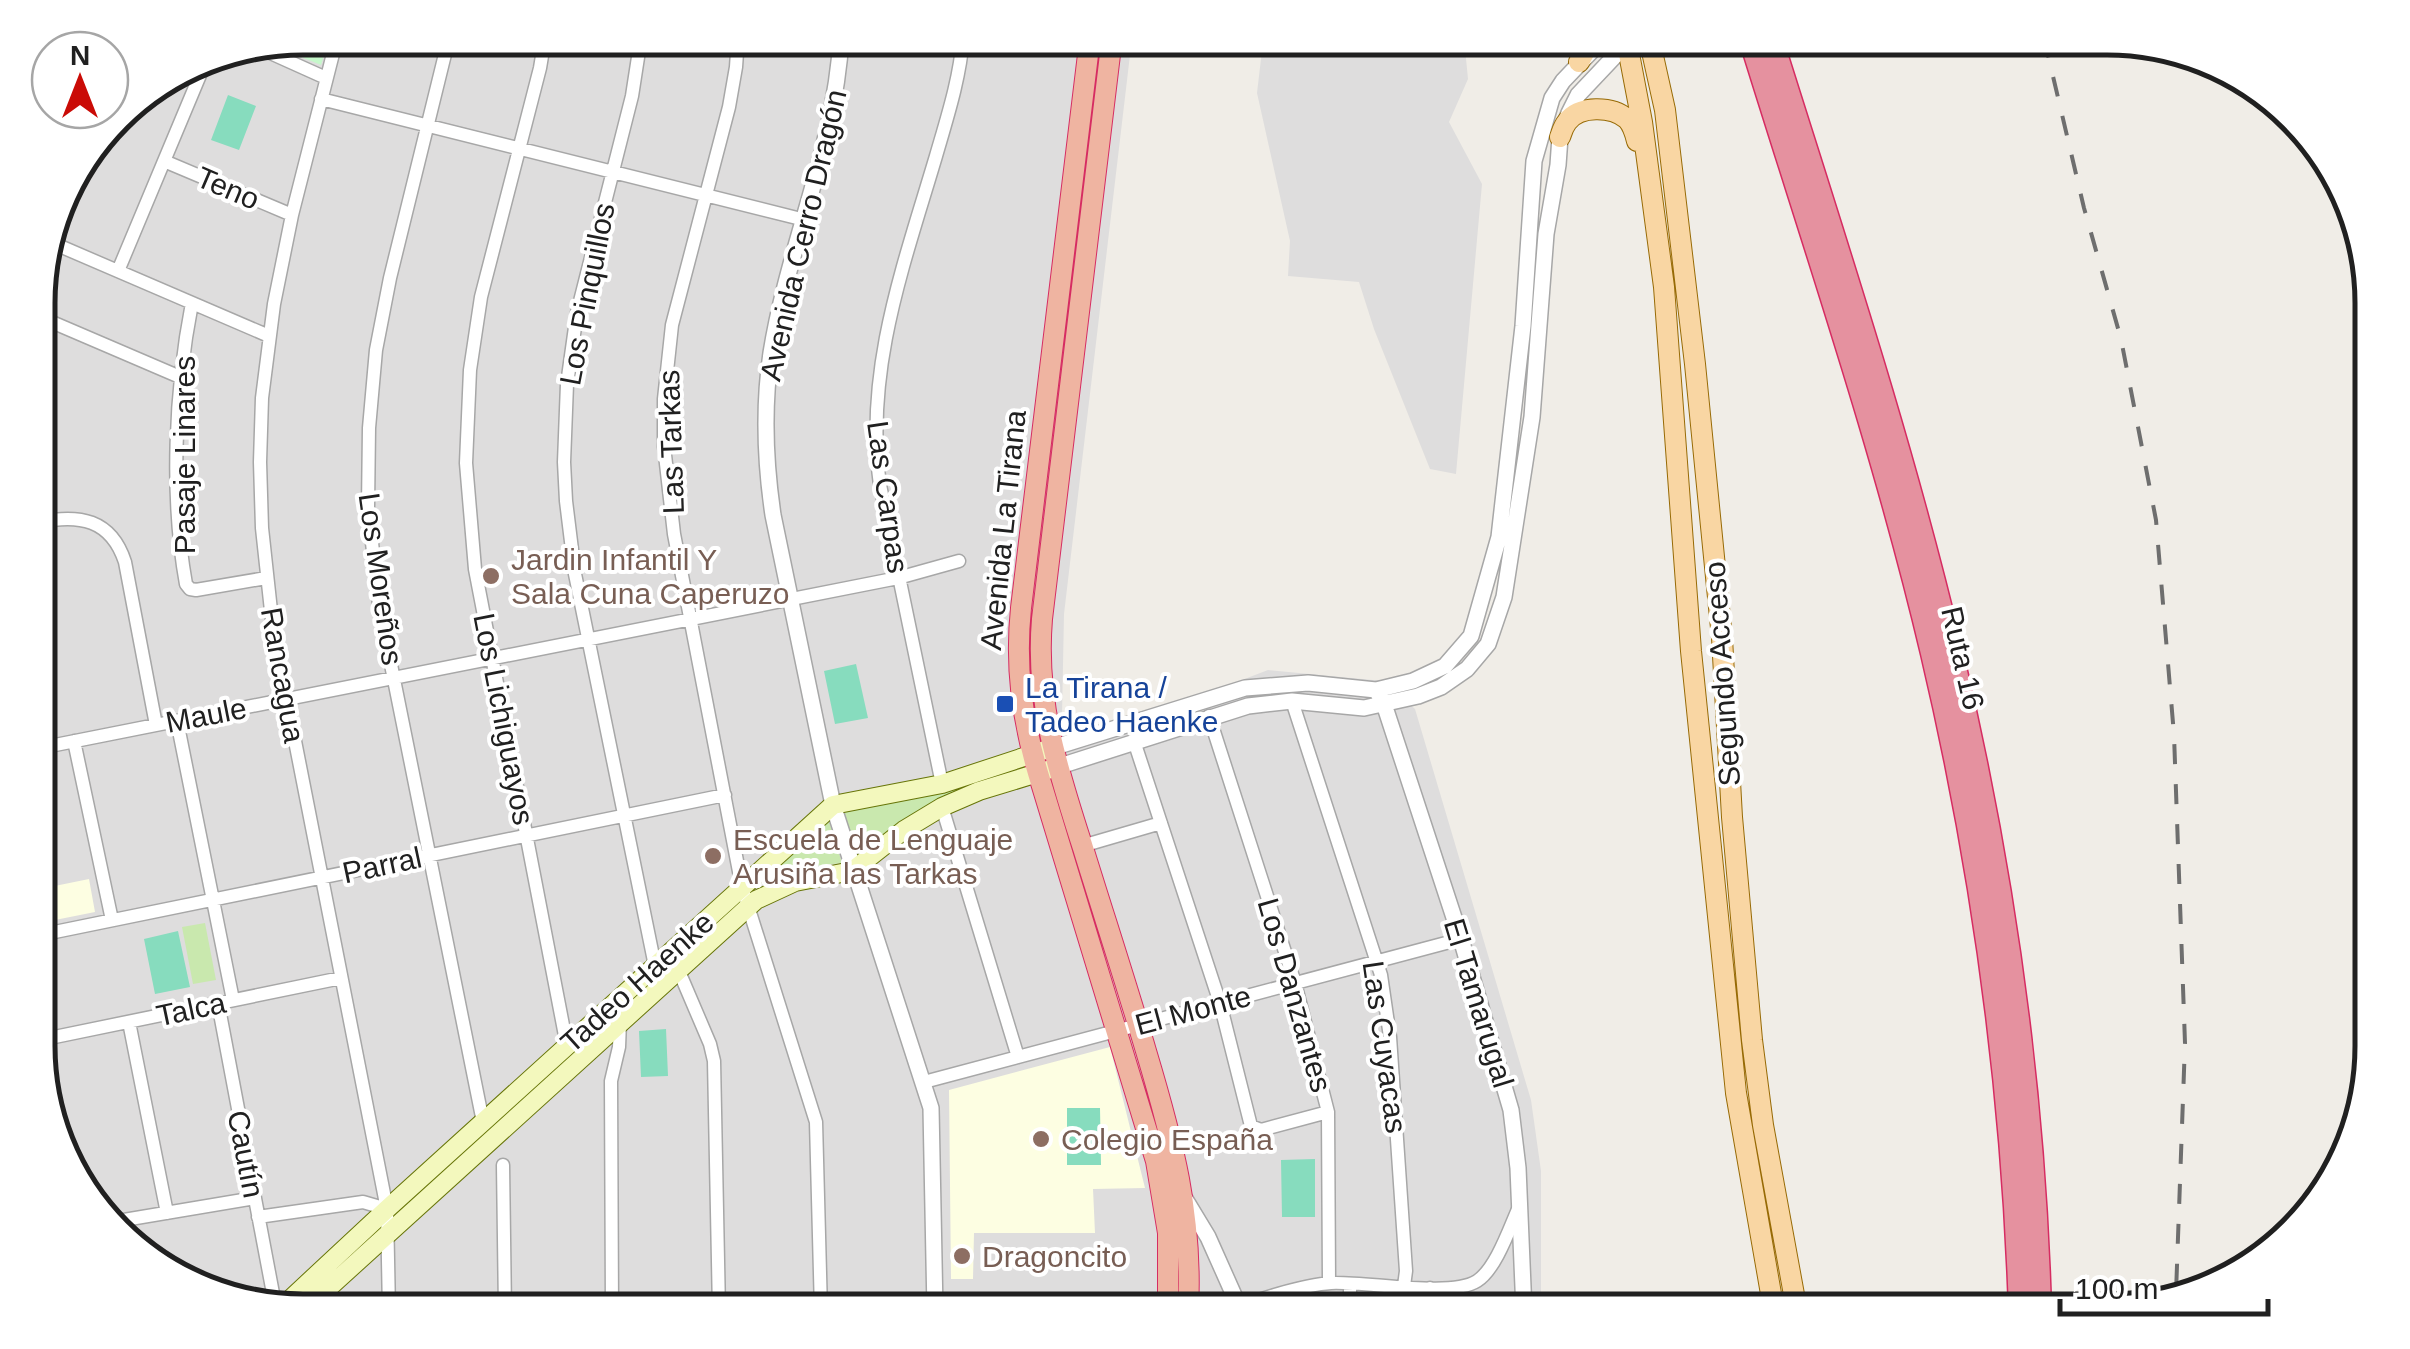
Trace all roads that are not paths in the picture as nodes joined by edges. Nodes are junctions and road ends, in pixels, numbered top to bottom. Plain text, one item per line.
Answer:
1 (1583, 55) edge
2 (1586, 55) edge
3 (1614, 55) edge
4 (1632, 55) edge
5 (1652, 55) edge
6 (1755, 55) edge
7 (1776, 55) edge
8 (332, 56) edge
9 (445, 56) edge
10 (542, 56) edge
11 (639, 56) edge
12 (736, 56) edge
13 (840, 56) edge
14 (960, 56) edge
15 (1088, 56) edge
16 (1110, 56) edge
17 (280, 57) edge
18 (1579, 62) junction
19 (326, 78) junction
20 (198, 79) edge
21 (321, 99) junction
22 (429, 126) junction
23 (1560, 138) junction
24 (520, 148) junction
25 (164, 160) junction
26 (612, 172) junction
27 (706, 195) junction
28 (1653, 206) junction
29 (292, 214) junction
30 (805, 220) junction
31 (61, 247) edge
32 (118, 271) junction
33 (192, 303) junction
34 (55, 323) edge
35 (269, 336) junction
36 (180, 377) junction
37 (55, 520) edge
38 (959, 561) dead end
39 (266, 578) junction
40 (898, 578) junction
41 (790, 599) junction
42 (691, 619) junction
43 (588, 639) junction
44 (492, 658) junction
45 (394, 678) junction
46 (1380, 697) junction
47 (286, 699) junction
48 (1292, 701) junction
49 (1209, 716) junction
50 (177, 721) junction
51 (156, 725) junction
52 (74, 741) junction
53 (1134, 741) junction
54 (55, 745) edge
55 (1045, 761) junction
56 (942, 784) junction
57 (724, 794) junction
58 (833, 805) junction
59 (942, 807) junction
60 (624, 815) junction
61 (1161, 822) junction
62 (526, 835) junction
63 (1082, 846) junction
64 (429, 855) junction
65 (852, 871) junction
66 (322, 877) junction
67 (742, 887) junction
68 (213, 899) junction
69 (748, 908) junction
70 (112, 920) junction
71 (55, 931) edge
72 (1461, 939) junction
73 (1377, 961) junction
74 (655, 966) junction
75 (678, 969) junction
76 (342, 978) junction
77 (1295, 983) junction
78 (233, 1000) junction
79 (218, 1003) junction
80 (1220, 1003) junction
81 (129, 1022) junction
82 (620, 1022) junction
83 (1128, 1028) junction
84 (55, 1037) edge
85 (567, 1046) junction
86 (1018, 1057) junction
87 (924, 1082) junction
88 (1328, 1112) junction
89 (483, 1122) junction
90 (503, 1165) dead end
91 (254, 1198) junction
92 (1184, 1198) junction
93 (1518, 1207) junction
94 (387, 1209) junction
95 (167, 1213) junction
96 (258, 1217) junction
97 (126, 1220) edge
98 (388, 1233) junction
99 (1329, 1283) junction
100 (1350, 1284) junction
101 (1404, 1286) junction
102 (1430, 1288) junction
103 (273, 1292) edge
104 (1230, 1293) edge
105 (1282, 1293) edge
106 (1350, 1293) edge
107 (1430, 1293) edge
108 (1523, 1293) edge
109 (1771, 1293) edge
110 (1793, 1293) edge
111 (2019, 1293) edge
112 (2039, 1293) edge
113 (295, 1294) edge
114 (322, 1294) edge
115 (390, 1294) edge
116 (505, 1294) edge
117 (612, 1294) edge
118 (719, 1294) edge
119 (821, 1294) edge
120 (935, 1294) edge
121 (1168, 1294) edge
122 (1188, 1294) edge

1 - 18 main road
2 - 18 street
3 - 23 street
4 - 28 main road, Segundo Acceso
5 - 110 main road, Segundo Acceso
6 - 111 highway, Ruta 16
7 - 112 highway, Ruta 16
8 - 19 street, Rancagua
9 - 22 street, Los Moreños
10 - 24 street, Los Lichiguayos
11 - 26 street, Los Pinquillos
12 - 27 street, Las Tarkas
13 - 30 street, Avenida Cerro Dragón
14 - 40 street, Las Carpas
15 - 55 highway, Avenida La Tirana
16 - 55 highway, Avenida La Tirana
17 - 19 street
18 - 46 street
19 - 21 street, Rancagua
20 - 25 street
21 - 22 street
21 - 29 street, Rancagua
22 - 24 street
22 - 45 street, Los Moreños
23 - 28 main road
23 - 46 street
24 - 26 street
24 - 44 street, Los Lichiguayos
25 - 29 street, Teno
25 - 32 street
26 - 27 street
26 - 43 street, Los Pinquillos
27 - 30 street
27 - 42 street, Las Tarkas
28 - 109 main road, Segundo Acceso
29 - 35 street, Rancagua
30 - 41 street, Avenida Cerro Dragón
31 - 32 street
32 - 33 street
33 - 35 street
33 - 36 street, Pasaje Linares
34 - 36 street
35 - 39 street, Rancagua
36 - 39 street, Pasaje Linares
37 - 51 street
38 - 40 street, Maule
39 - 47 street, Rancagua
40 - 41 street, Maule
40 - 56 street, Las Carpas
41 - 42 street, Maule
41 - 58 street, Avenida Cerro Dragón
42 - 43 street, Maule
42 - 57 street, Las Tarkas
43 - 44 street, Maule
43 - 60 street, Los Pinquillos
44 - 45 street, Maule
44 - 62 street, Los Lichiguayos
45 - 47 street, Maule
45 - 64 street, Los Moreños
46 - 48 street, Tadeo Haenke
46 - 55 street, Tadeo Haenke
46 - 72 street, El Tamarugal
47 - 50 street, Maule
47 - 66 street, Rancagua
48 - 49 street, Tadeo Haenke
48 - 73 street, Las Cuyacas
49 - 53 street, Tadeo Haenke
49 - 77 street, Los Danzantes
50 - 51 street, Maule
50 - 68 street
51 - 52 street, Maule
52 - 54 street, Maule
52 - 70 street
53 - 55 street, Tadeo Haenke
53 - 61 street
55 - 56 main road, Tadeo Haenke
55 - 59 main road, Tadeo Haenke
55 - 63 highway, Avenida La Tirana
55 - 83 highway, Avenida La Tirana
56 - 58 main road, Tadeo Haenke
57 - 60 street, Parral
57 - 67 street, Las Tarkas
58 - 65 street, Avenida Cerro Dragón
58 - 67 main road, Tadeo Haenke
59 - 65 main road, Tadeo Haenke
59 - 86 street
60 - 62 street, Parral
60 - 74 street, Los Pinquillos
61 - 63 street
61 - 80 street
62 - 64 street, Parral
62 - 85 street, Los Lichiguayos
63 - 83 highway, Avenida La Tirana
64 - 66 street, Parral
64 - 89 street, Los Moreños
65 - 69 main road, Tadeo Haenke
65 - 87 street, Avenida Cerro Dragón
66 - 68 street, Parral
66 - 76 street, Rancagua
67 - 69 street, Las Tarkas
67 - 74 main road, Tadeo Haenke
68 - 70 street, Parral
68 - 78 street
69 - 75 main road, Tadeo Haenke
69 - 119 street, Las Tarkas
70 - 71 street, Parral
72 - 73 street, El Monte
72 - 93 street, El Tamarugal
73 - 77 street, El Monte
73 - 101 street, Las Cuyacas
74 - 85 main road, Tadeo Haenke
75 - 82 main road, Tadeo Haenke
75 - 118 street
76 - 78 street, Talca
76 - 94 street, Rancagua
77 - 80 street, El Monte
77 - 88 street, Los Danzantes
78 - 79 street, Talca
79 - 81 street, Talca
79 - 91 street, Cautín
80 - 83 street, El Monte
80 - 88 street
81 - 84 street, Talca
81 - 95 street
82 - 98 main road, Tadeo Haenke
82 - 117 street
83 - 86 street, El Monte
83 - 92 highway, Avenida La Tirana
83 - 121 highway, Avenida La Tirana
85 - 89 main road, Tadeo Haenke
86 - 87 street, El Monte
87 - 120 street, Avenida Cerro Dragón
88 - 99 street, Los Danzantes
89 - 94 main road, Tadeo Haenke
90 - 116 street
91 - 95 street
91 - 96 street, Cautín
92 - 104 street
92 - 122 highway, Avenida La Tirana
93 - 102 street
93 - 108 street, El Tamarugal
94 - 96 street
94 - 98 street, Rancagua
94 - 113 main road, Tadeo Haenke
95 - 97 street
96 - 103 street, Cautín
98 - 114 main road, Tadeo Haenke
98 - 115 street, Rancagua
99 - 100 street
99 - 105 street
100 - 101 street
100 - 106 street
101 - 102 street
102 - 107 street

